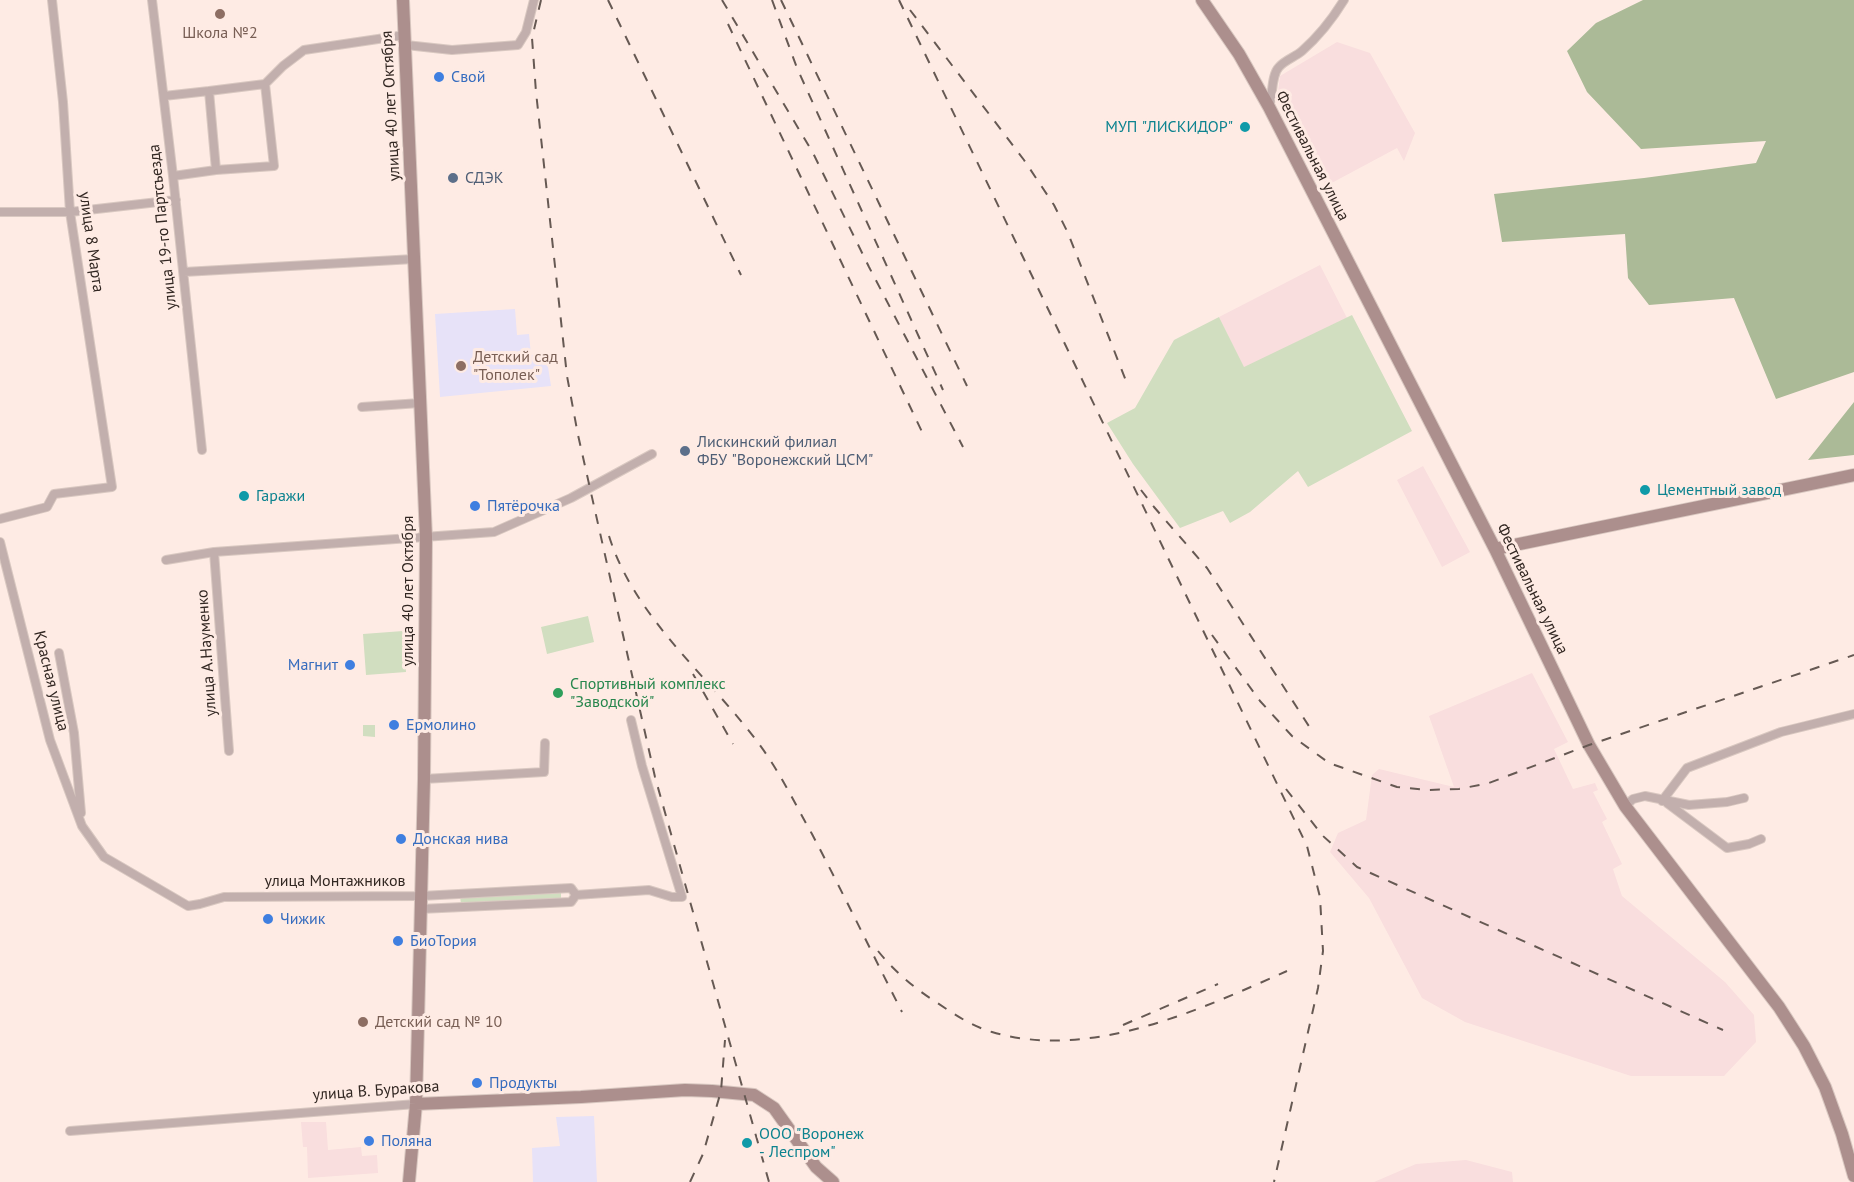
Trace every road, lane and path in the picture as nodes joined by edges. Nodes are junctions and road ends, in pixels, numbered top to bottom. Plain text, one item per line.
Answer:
1 (52, 0) edge
2 (152, 0) edge
3 (403, 0) edge
4 (534, 0) edge
5 (1202, 0) edge
6 (1344, 0) edge
7 (405, 40) junction
8 (266, 84) junction
9 (209, 91) junction
10 (164, 96) junction
11 (1269, 107) junction
12 (216, 170) junction
13 (173, 176) junction
14 (176, 200) junction
15 (0, 212) edge
16 (70, 212) junction
17 (414, 259) junction
18 (184, 272) junction
19 (420, 403) junction
20 (363, 407) dead end
21 (202, 450) dead end
22 (652, 454) dead end
23 (1854, 475) edge
24 (0, 519) edge
25 (426, 537) junction
26 (0, 542) edge
27 (1495, 549) junction
28 (214, 552) junction
29 (166, 560) dead end
30 (59, 653) dead end
31 (1854, 714) edge
32 (631, 720) dead end
33 (544, 743) dead end
34 (229, 751) dead end
35 (424, 779) junction
36 (1744, 798) dead end
37 (1664, 801) junction
38 (1625, 806) junction
39 (82, 826) junction
40 (1761, 839) dead end
41 (104, 857) joint
42 (576, 895) junction
43 (421, 902) junction
44 (416, 1104) junction
45 (70, 1131) dead end
46 (1854, 1176) edge
47 (409, 1182) edge
48 (833, 1182) edge

1 - 16 street, улица 8 Марта
2 - 10 street, улица 19-го Партсъезда
3 - 7 main road, улица 40 лет Октября
4 - 7 street
5 - 11 main road, Фестивальная улица
6 - 11 street
7 - 8 street
7 - 17 main road, улица 40 лет Октября
8 - 9 street
8 - 12 street
9 - 10 street
9 - 12 street
10 - 13 street, улица 19-го Партсъезда
11 - 27 main road, Фестивальная улица
12 - 13 street
13 - 14 street, улица 19-го Партсъезда
14 - 16 street
14 - 18 street, улица 19-го Партсъезда
15 - 16 street
16 - 24 street, улица 8 Марта
17 - 18 street
17 - 19 main road, улица 40 лет Октября
18 - 21 street, улица 19-го Партсъезда
19 - 20 street
19 - 25 main road, улица 40 лет Октября
22 - 25 street
23 - 27 main road
25 - 28 street
25 - 35 main road, улица 40 лет Октября
26 - 39 street, Красная улица
27 - 38 main road, Фестивальная улица
28 - 29 street
28 - 34 street, улица А.Науменко
30 - 39 street, Красная улица
31 - 37 street
32 - 42 street, улица Монтажников
33 - 35 street
35 - 43 main road, улица 40 лет Октября
36 - 37 street
37 - 38 street
37 - 40 street
38 - 46 main road, Фестивальная улица
39 - 41 street, Красная улица
41 - 43 street, улица Монтажников
42 - 43 street, улица Монтажников
42 - 43 street, улица Монтажников
43 - 44 main road, улица 40 лет Октября
44 - 45 street, улица В. Буракова
44 - 47 main road, улица 40 лет Октября
44 - 48 main road, улица В. Буракова

